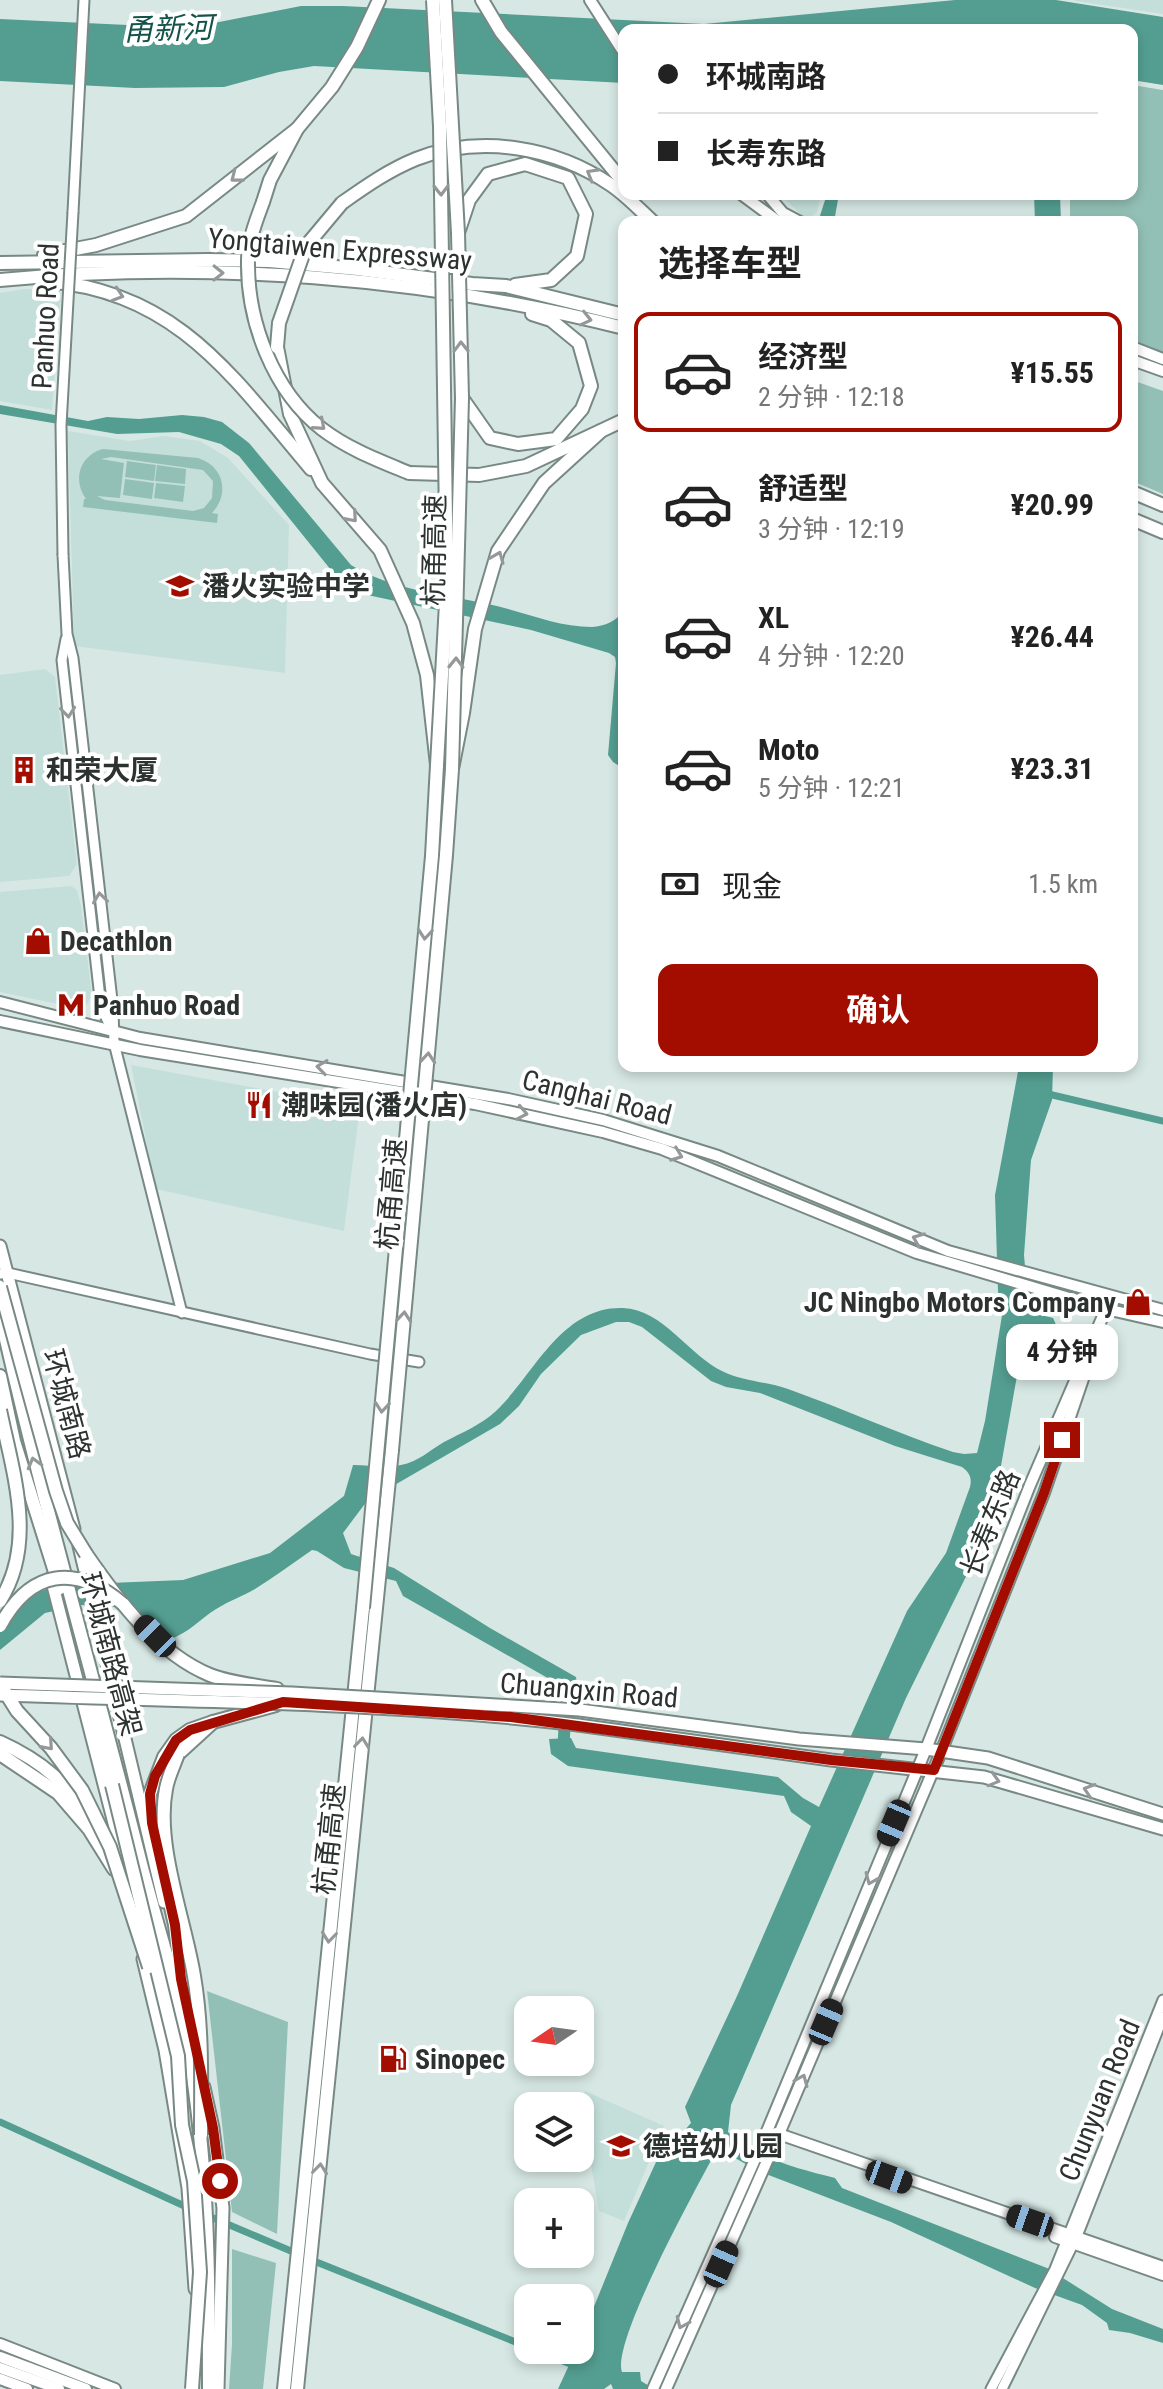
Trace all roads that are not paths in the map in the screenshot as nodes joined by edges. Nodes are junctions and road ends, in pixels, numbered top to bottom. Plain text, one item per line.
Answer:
1 (84, 0) edge
2 (379, 0) edge
3 (433, 0) edge
4 (445, 0) edge
5 (482, 0) edge
6 (592, 4) edge
7 (618, 44) edge
8 (297, 129) junction
9 (618, 176) edge
10 (618, 190) edge
11 (629, 200) edge
12 (749, 200) edge
13 (772, 200) edge
14 (646, 216) edge
15 (771, 216) edge
16 (789, 216) edge
17 (458, 233) junction
18 (4, 263) edge
19 (7, 279) edge
20 (328, 280) junction
21 (506, 286) junction
22 (618, 314) edge
23 (618, 327) edge
24 (1138, 349) edge
25 (1163, 359) edge
26 (1138, 362) edge
27 (1163, 371) edge
28 (462, 398) junction
29 (618, 423) edge
30 (601, 431) junction
31 (322, 483) junction
32 (1138, 495) edge
33 (1163, 505) edge
34 (1138, 522) edge
35 (1163, 532) edge
36 (437, 765) junction
37 (452, 769) junction
38 (0, 1002) edge
39 (0, 1021) edge
40 (112, 1031) junction
41 (114, 1043) junction
42 (0, 1246) edge
43 (990, 1270) junction
44 (4, 1273) edge
45 (1031, 1281) junction
46 (0, 1287) edge
47 (1106, 1309) junction
48 (1163, 1310) edge
49 (0, 1313) edge
50 (182, 1313) junction
51 (1163, 1322) edge
52 (419, 1362) dead end
53 (0, 1376) edge
54 (0, 1412) edge
55 (0, 1601) edge
56 (123, 1604) junction
57 (369, 1609) junction
58 (0, 1626) edge
59 (0, 1683) edge
60 (0, 1695) edge
61 (288, 1698) junction
62 (213, 1722) junction
63 (0, 1742) edge
64 (926, 1749) junction
65 (941, 1752) junction
66 (0, 1754) edge
67 (918, 1768) junction
68 (934, 1770) junction
69 (1163, 1814) edge
70 (1163, 1829) edge
71 (104, 1835) junction
72 (130, 1894) junction
73 (181, 1979) junction
74 (1163, 2000) edge
75 (1163, 2017) edge
76 (182, 2125) junction
77 (767, 2130) junction
78 (779, 2134) junction
79 (201, 2135) junction
80 (765, 2149) junction
81 (1071, 2238) junction
82 (1163, 2267) edge
83 (303, 2269) junction
84 (1163, 2275) edge
85 (1044, 2297) junction
86 (0, 2344) edge
87 (0, 2357) edge
88 (0, 2368) edge
89 (0, 2379) edge
90 (27, 2389) edge
91 (59, 2389) edge
92 (86, 2389) edge
93 (115, 2389) edge
94 (194, 2389) edge
95 (209, 2389) edge
96 (218, 2389) edge
97 (284, 2389) edge
98 (297, 2389) edge
99 (653, 2389) edge
100 (666, 2389) edge
101 (991, 2389) edge
102 (1002, 2389) edge

1 - 40 street, Panhuo Road, bridge
2 - 8 highway
3 -> 36 highway, 杭甬高速, bridge
4 - 17 highway, 杭甬高速, bridge
5 - 9 highway
6 - 7 main road
8 -> 18 highway
8 -> 30 highway, bridge
10 -> 31 highway, bridge
14 -> 11 highway, bridge
12 - 15 main road
13 - 16 main road
17 - 21 highway
28 -> 17 highway, 杭甬高速, bridge
18 - 21 highway, Yongtaiwen Expressway
19 -> 20 highway, Yongtaiwen Expressway
19 -> 31 highway
20 -> 23 highway, Yongtaiwen Expressway
20 - 28 highway
21 - 22 highway, Yongtaiwen Expressway
24 - 25 main road
26 - 27 main road
37 -> 28 highway, 杭甬高速, bridge
29 - 30 highway
37 -> 30 highway, bridge
31 -> 36 highway, bridge
32 - 33 highway
34 - 35 highway
36 -> 57 highway, 杭甬高速, bridge
57 -> 37 highway, 杭甬高速, bridge
38 - 40 main road, Canghai Road
39 - 41 main road, Canghai Road
40 - 41 street, Panhuo Road
43 -> 40 main road, Canghai Road
41 -> 43 main road, Canghai Road
41 - 50 street, Panhuo Road
42 - 44 main road, 环城南路
43 - 45 main road, Canghai Road
44 - 50 street
44 - 73 main road, 环城南路
45 - 47 main road, Canghai Road
45 - 48 main road, Canghai Road
46 - 56 highway, bridge
47 - 51 main road, Canghai Road
47 - 64 main road, 长寿东路
47 - 65 main road, 长寿东路
79 -> 49 highway, 环城南路高架, bridge
50 - 52 street
53 - 76 highway, 环城南路高架, bridge
54 - 55 highway, bridge
54 - 72 main road
56 - 58 highway, bridge
56 - 61 highway, bridge
57 - 83 highway, 杭甬高速
59 - 61 main road, Chuangxin Road, bridge
59 -> 71 highway, bridge
60 - 61 main road, Chuangxin Road, bridge
61 - 62 highway, bridge
61 - 64 main road, Chuangxin Road, bridge
61 - 67 main road, Chuangxin Road, bridge
62 - 73 highway
62 - 79 highway, bridge
63 - 71 highway, bridge
64 - 65 main road, Chuangxin Road
64 - 67 main road, 长寿东路
65 - 68 main road, 长寿东路
69 -> 65 main road, Chuangxin Road
66 - 72 highway
67 - 68 main road, Chuangxin Road
67 -> 77 main road, 长寿东路
68 -> 70 main road, Chuangxin Road
78 -> 68 main road, 长寿东路
71 - 76 highway, bridge
72 - 94 main road
73 - 96 main road
74 - 81 street, Chunyuan Road
75 - 81 street, Chunyuan Road
76 - 94 highway, 环城南路高架, bridge
77 - 78 main road
77 - 80 main road, 长寿东路
78 - 80 main road, 长寿东路
78 - 81 main road
79 - 95 highway, 环城南路高架
80 -> 99 main road, 长寿东路
80 - 100 main road, 长寿东路
81 - 82 main road
81 - 84 main road
81 - 85 street, Chunyuan Road
83 - 97 highway, 杭甬高速
83 - 98 highway, 杭甬高速
85 - 101 street, Chunyuan Road
85 - 102 street, Chunyuan Road
86 - 93 main road
87 - 92 main road
88 - 91 main road
89 - 90 main road

